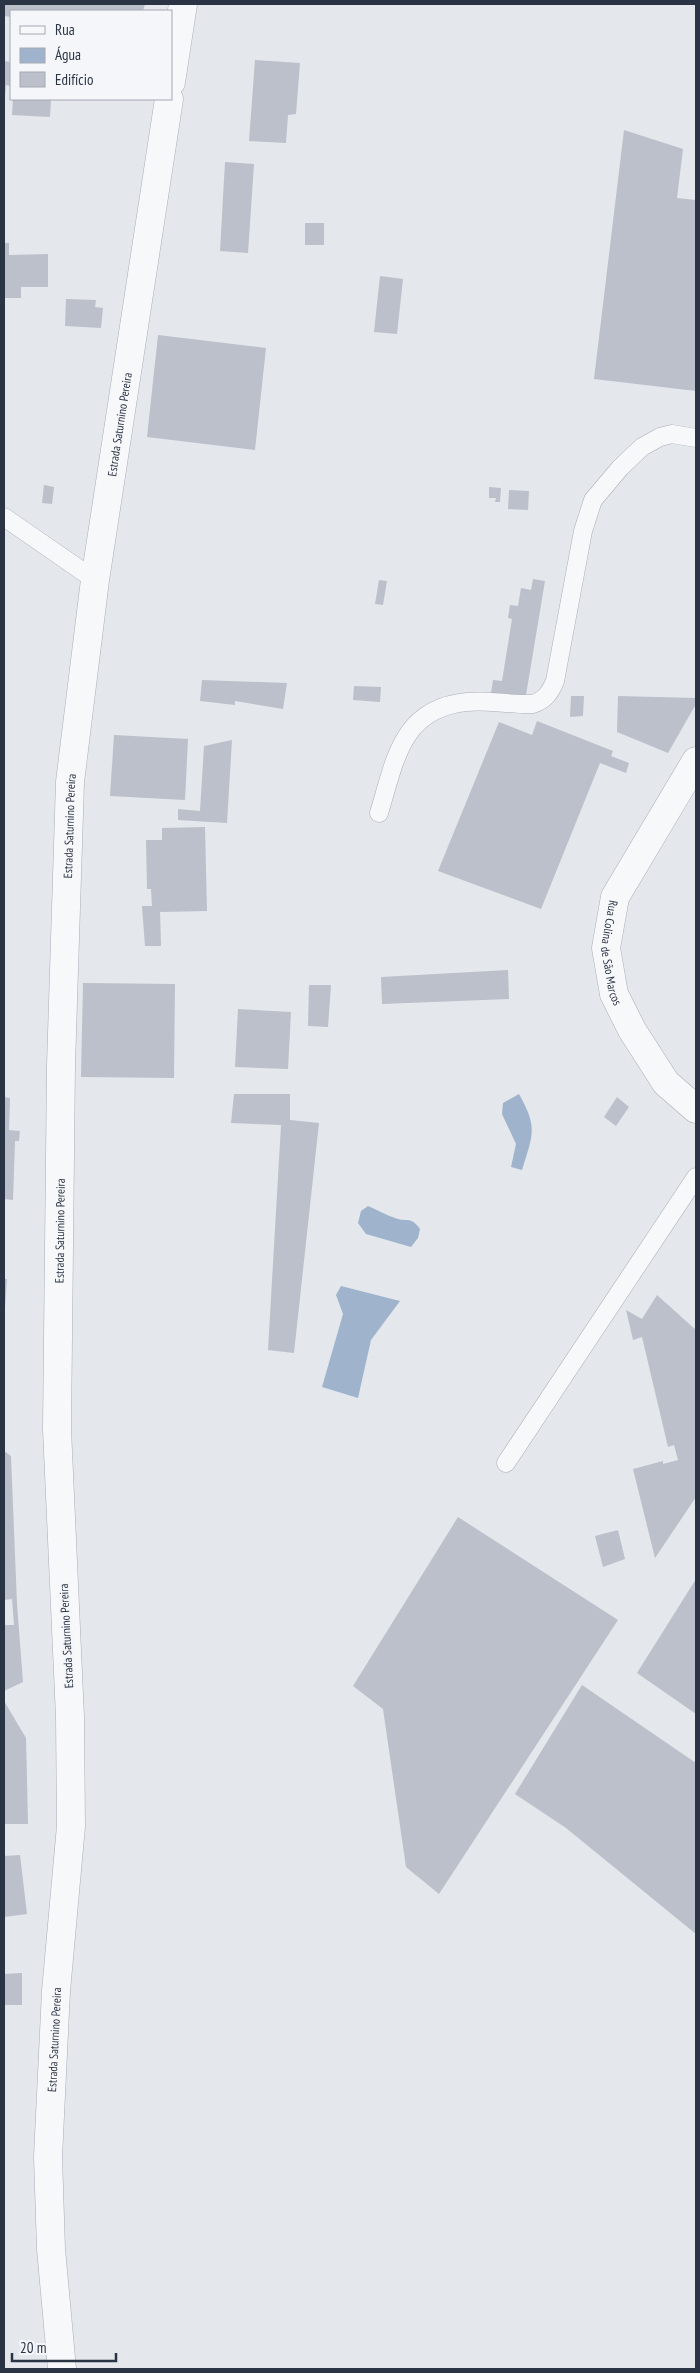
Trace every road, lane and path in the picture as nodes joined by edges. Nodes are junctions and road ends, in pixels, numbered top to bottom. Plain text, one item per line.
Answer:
1 (183, 4) edge
2 (172, 76) edge
3 (169, 100) edge
4 (696, 438) edge
5 (4, 516) edge
6 (95, 580) junction
7 (696, 762) edge
8 (379, 813) dead end
9 (696, 1108) edge
10 (696, 1177) edge
11 (506, 1463) dead end
12 (62, 2369) edge

1 - 2 street
3 - 6 street, Estrada Saturnino Pereira
4 - 8 lane
5 - 6 lane
6 - 12 street, Estrada Saturnino Pereira
7 - 9 street, Rua Colina de São Marcos
10 - 11 lane

